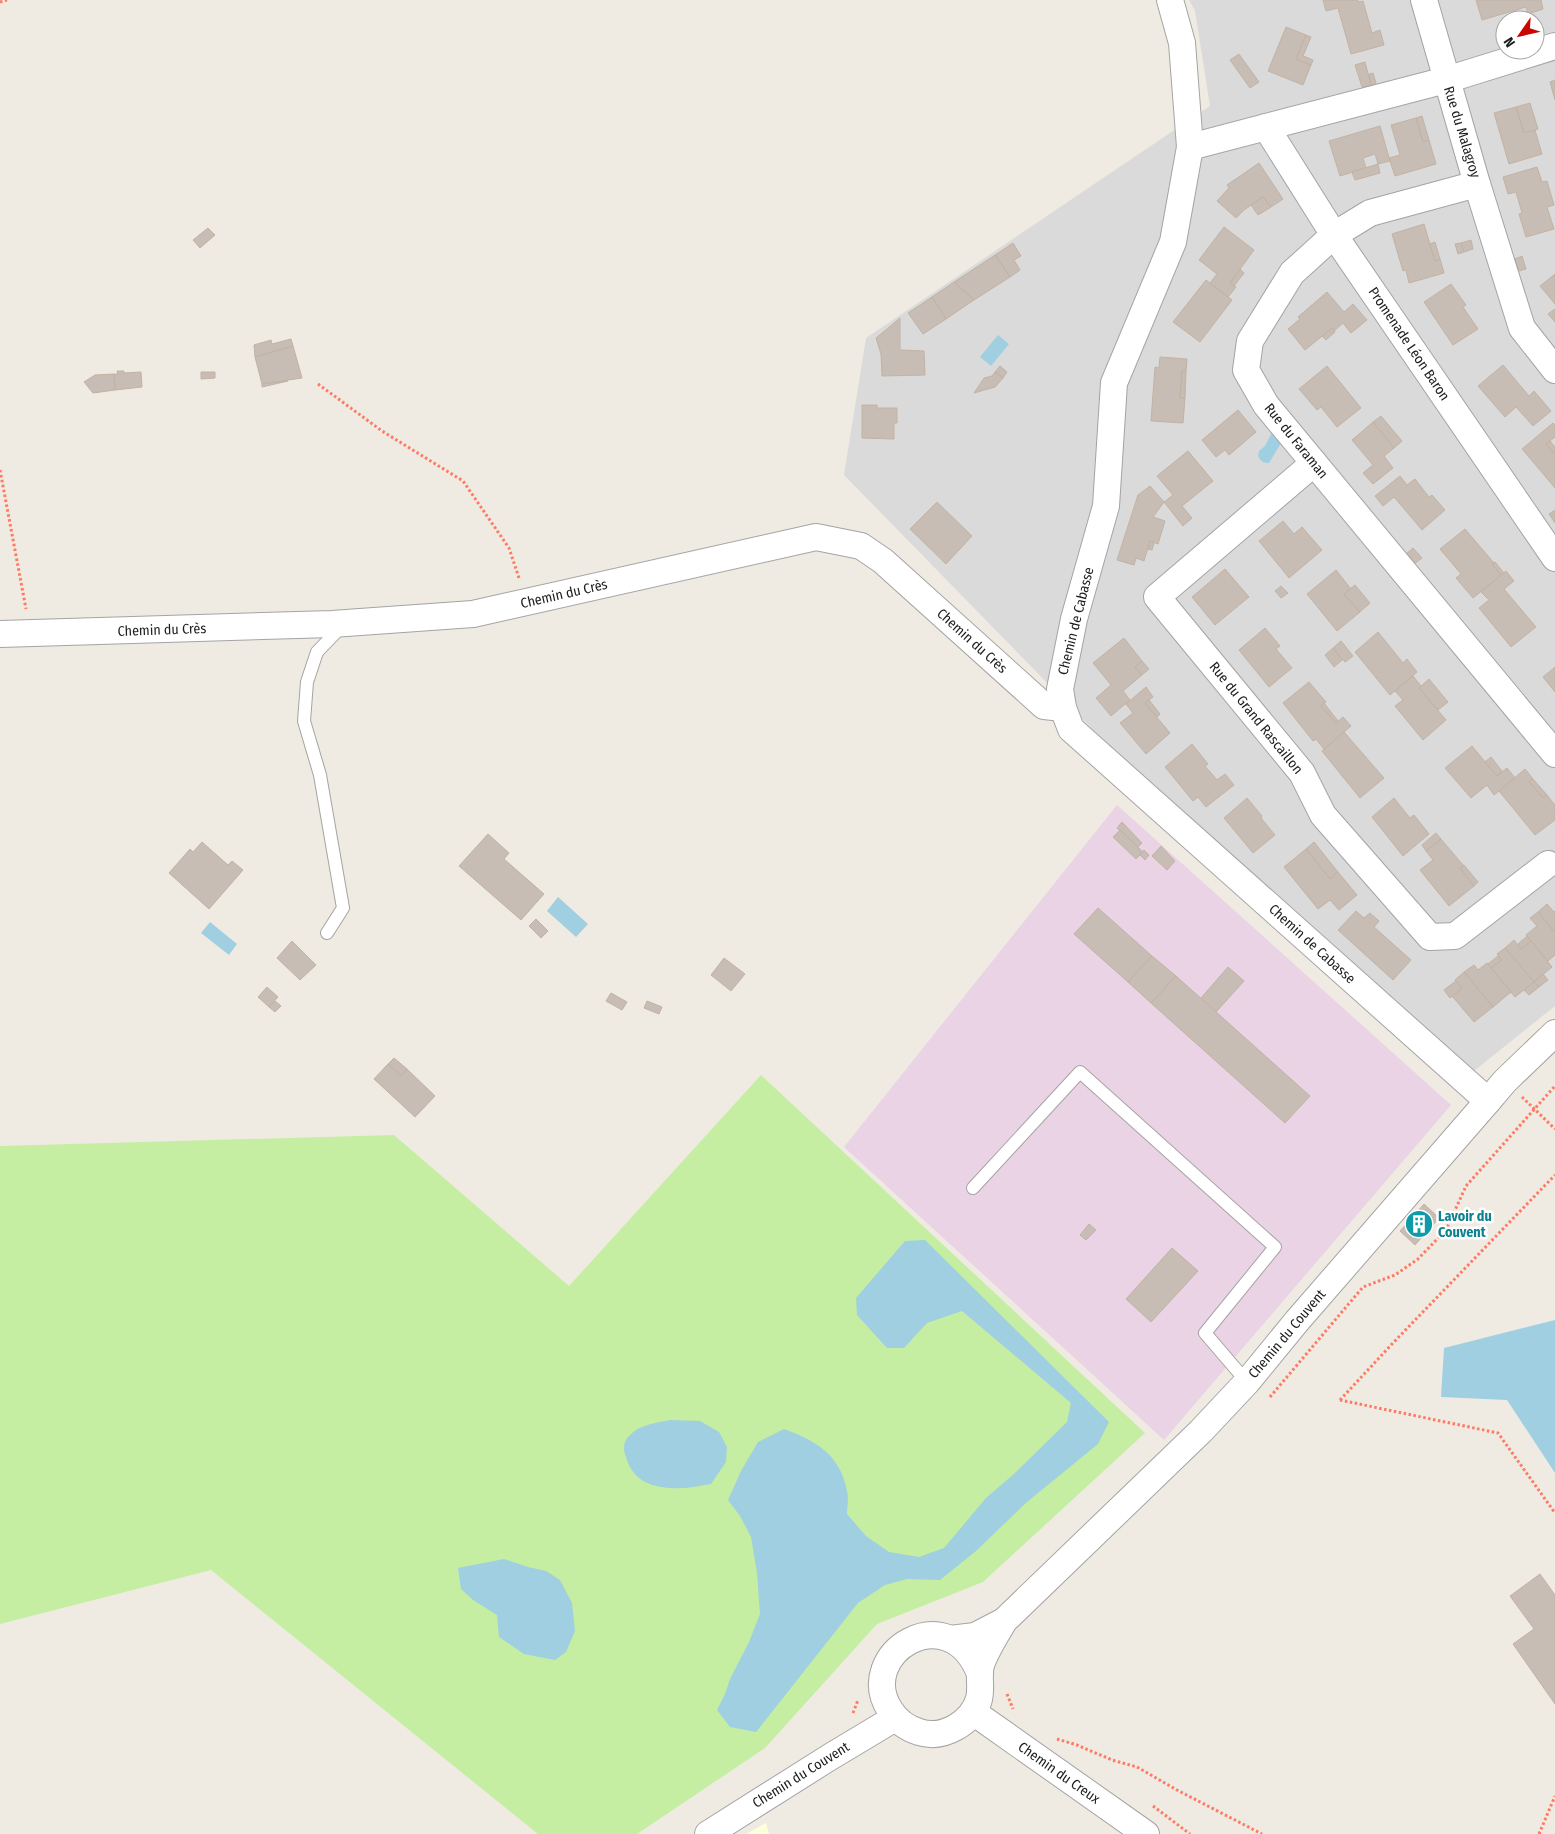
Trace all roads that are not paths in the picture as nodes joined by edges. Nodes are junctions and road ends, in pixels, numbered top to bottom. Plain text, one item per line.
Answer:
1 (1170, 0) edge
2 (1424, 0) edge
3 (1555, 46) edge
4 (1446, 80) junction
5 (1266, 127) junction
6 (1190, 147) junction
7 (1477, 184) junction
8 (1334, 235) junction
9 (1555, 370) edge
10 (1314, 463) junction
11 (1555, 558) edge
12 (345, 624) junction
13 (0, 634) edge
14 (1063, 708) junction
15 (1555, 754) edge
16 (1553, 864) edge
17 (327, 933) dead end
18 (1555, 1033) edge
19 (1488, 1101) junction
20 (973, 1188) dead end
21 (1247, 1382) junction
22 (1004, 1621) junction
23 (950, 1639) junction
24 (980, 1674) junction
25 (973, 1712) junction
26 (895, 1718) junction
27 (708, 1834) edge
28 (1146, 1834) edge

1 - 6 street, Chemin de Cabasse
2 - 4 street
3 - 4 street
4 - 5 street, Rue du Malagroy
4 - 7 street, Rue du Malagroy
5 - 6 street, Rue du Malagroy
5 - 8 street, Promenade Léon Baron
6 - 14 street, Chemin de Cabasse
7 - 8 street, Rue du Faraman
7 - 9 street, Rue du Malagroy
8 - 10 street, Rue du Faraman
8 - 11 street, Promenade Léon Baron
10 - 15 street, Rue du Faraman
10 - 16 street, Rue du Grand Rascaillon
12 - 13 street, Chemin du Crès
12 - 14 street, Chemin du Crès
12 - 17 lane
14 - 19 street, Chemin de Cabasse
18 - 19 street, Chemin du Couvent
19 - 21 street, Chemin du Couvent
20 - 21 lane
21 - 22 street, Chemin du Couvent
22 - 23 street, Chemin du Couvent
22 - 24 street, Chemin du Couvent
23 - 24 street
23 - 26 street, Chemin du Couvent
24 - 25 street, Chemin du Couvent
25 - 26 street
25 - 28 street, Chemin du Creux
26 - 27 street, Chemin du Couvent

